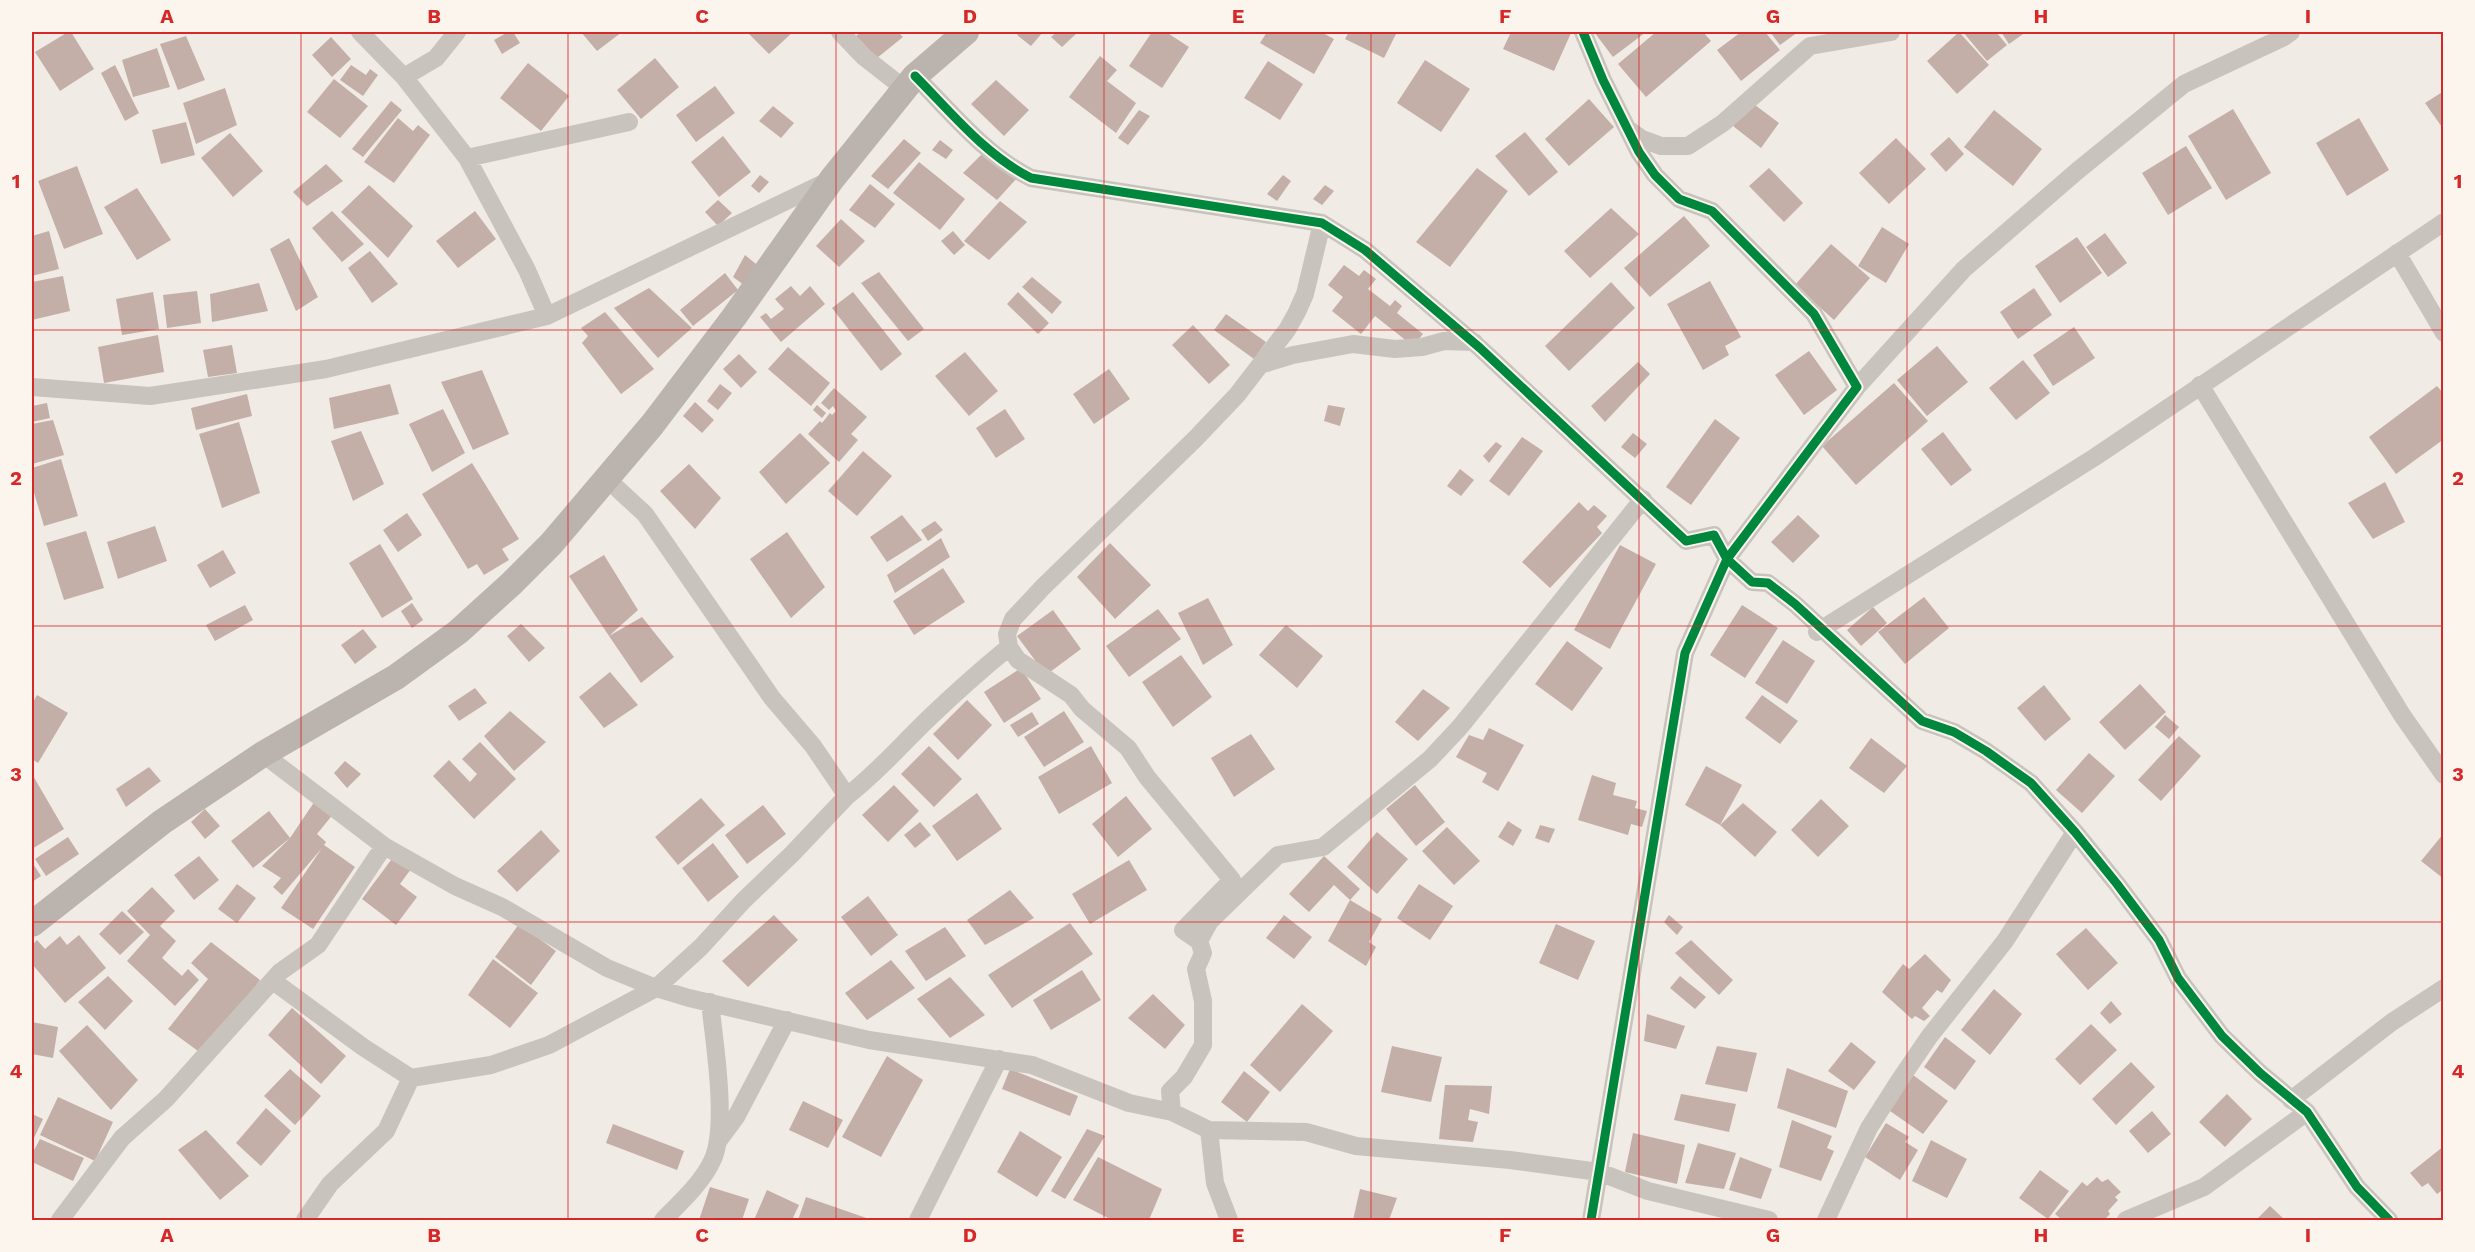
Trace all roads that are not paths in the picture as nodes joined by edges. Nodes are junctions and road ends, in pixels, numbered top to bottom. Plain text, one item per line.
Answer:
1 (360, 32) edge
2 (457, 32) edge
3 (840, 32) edge
4 (966, 32) edge
5 (1583, 32) edge
6 (1891, 32) edge
7 (2291, 32) edge
8 (404, 77) junction
9 (910, 83) junction
10 (629, 122) dead end
11 (1627, 129) junction
12 (467, 158) junction
13 (832, 179) junction
14 (2444, 222) edge
15 (1322, 223) junction
16 (2397, 253) junction
17 (547, 316) junction
18 (2444, 333) edge
19 (1474, 342) junction
20 (1260, 365) junction
21 (2200, 385) junction
22 (32, 387) edge
23 (1857, 387) junction
24 (607, 479) junction
25 (1643, 500) junction
26 (1727, 559) junction
27 (1820, 630) junction
28 (1009, 647) junction
29 (263, 754) junction
30 (2444, 775) edge
31 (847, 796) junction
32 (2075, 832) junction
33 (384, 846) junction
34 (32, 924) edge
35 (1199, 941) junction
36 (273, 981) junction
37 (656, 988) junction
38 (2444, 988) edge
39 (710, 1002) junction
40 (787, 1020) junction
41 (999, 1059) junction
42 (411, 1078) junction
43 (2291, 1100) junction
44 (1172, 1112) junction
45 (2307, 1113) junction
46 (1209, 1130) junction
47 (719, 1140) junction
48 (1599, 1172) junction
49 (60, 1221) edge
50 (304, 1221) edge
51 (663, 1221) edge
52 (918, 1221) edge
53 (1229, 1221) edge
54 (1591, 1221) edge
55 (1769, 1221) edge
56 (1826, 1221) edge
57 (2126, 1221) edge
58 (2389, 1221) edge

1 - 8 street
2 - 8 street
3 - 9 street
4 - 9 street
5 - 11 street
6 - 11 street
7 - 23 street
8 - 12 street
9 - 13 street
9 - 15 street
10 - 12 street
11 - 23 street
12 - 17 street
13 - 17 street
13 - 24 street
14 - 16 street
15 - 19 street
15 - 20 street
16 - 18 street
16 - 21 street
17 - 22 street
19 - 20 street
19 - 25 street
20 - 28 street
21 - 27 street
21 - 30 street
23 - 26 street
24 - 29 street
24 - 31 street
25 - 26 street
25 - 35 street
26 - 27 street
26 - 48 street
27 - 32 street
28 - 31 street
28 - 35 street
29 - 33 street
29 - 34 street
31 - 37 street
32 - 43 street
32 - 56 street
33 - 36 street
33 - 37 street
35 - 44 street
36 - 42 street
36 - 49 street
37 - 39 street
37 - 42 street
38 - 43 street
39 - 40 street
39 - 47 street
40 - 41 street
40 - 47 street
41 - 44 street
41 - 52 street
42 - 50 street
43 - 45 street
44 - 46 street
45 - 57 street
45 - 58 street
46 - 48 street
46 - 53 street
47 - 51 street
48 - 54 street
48 - 55 street

